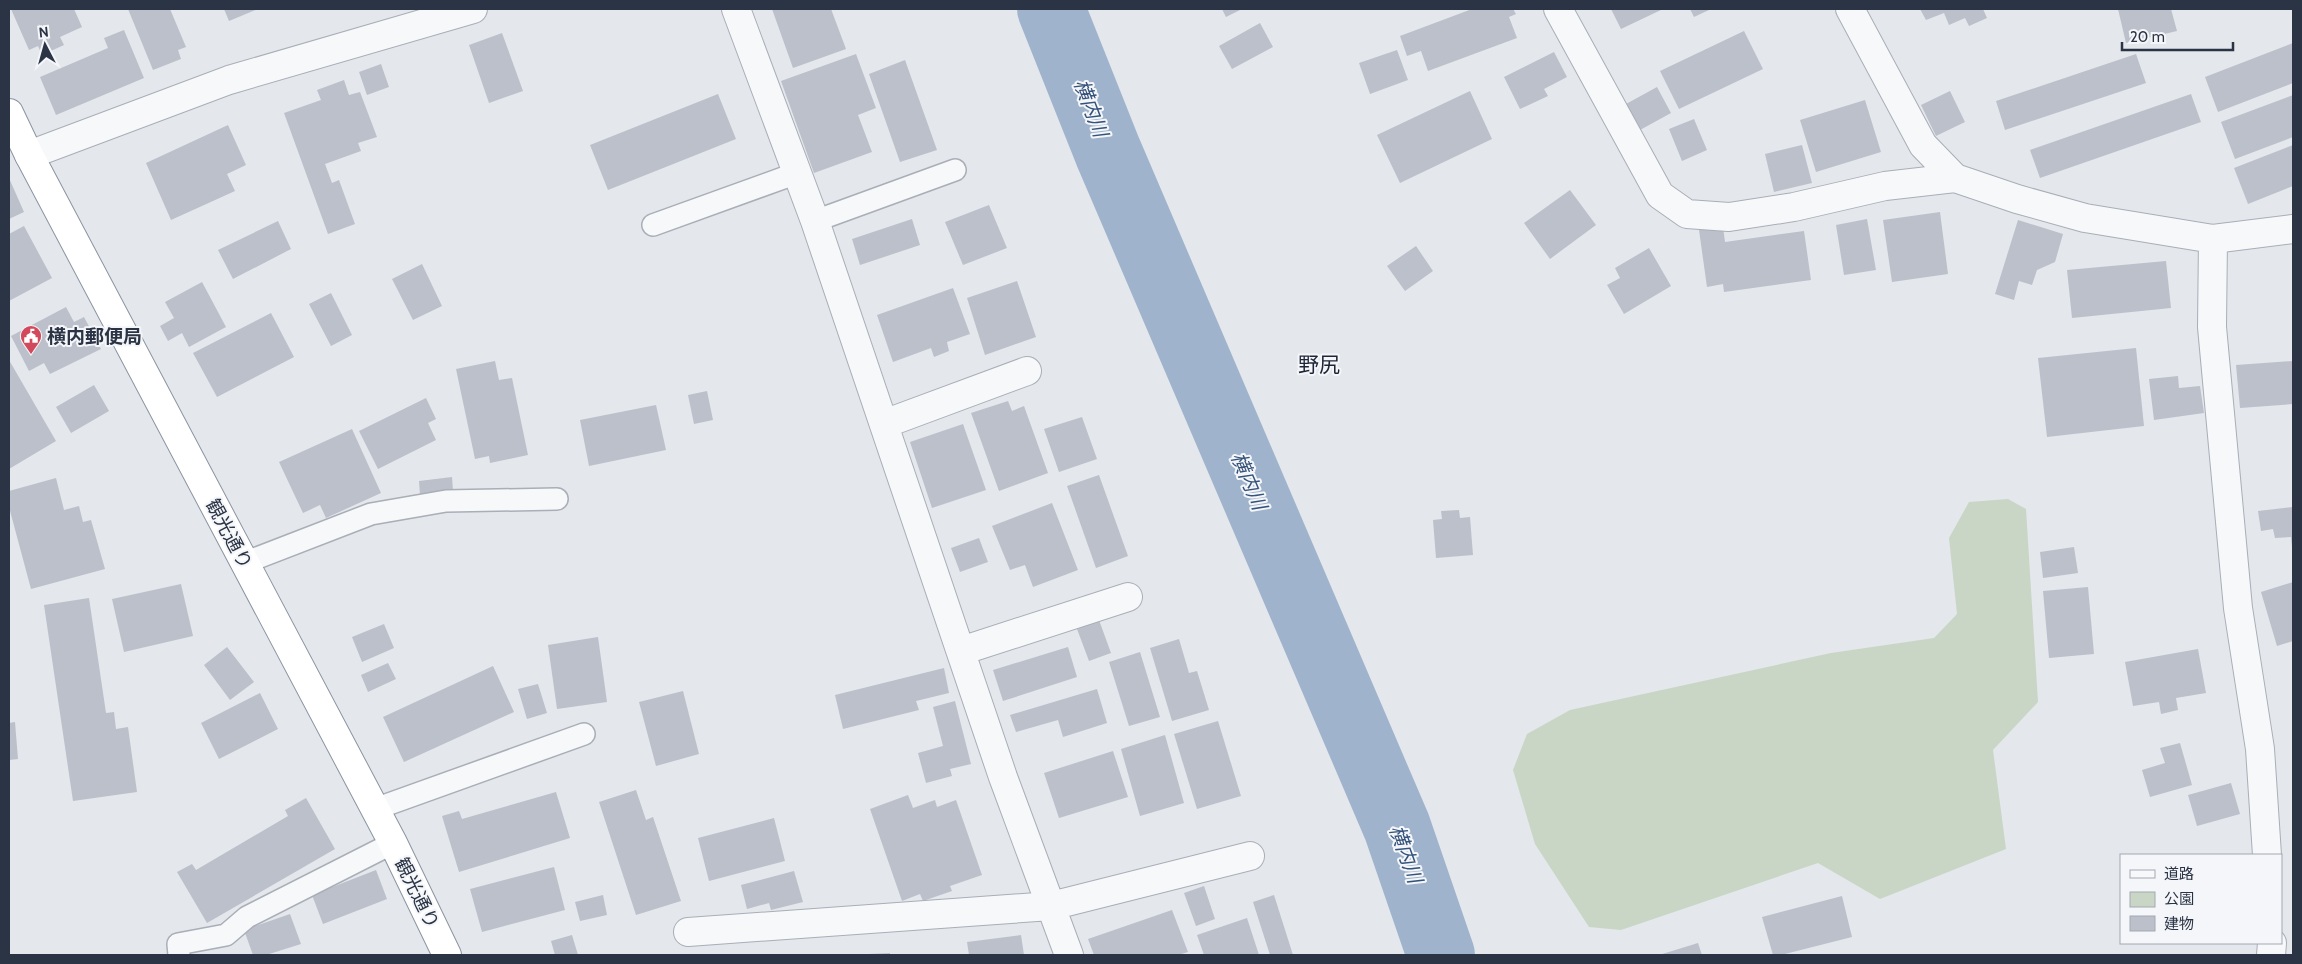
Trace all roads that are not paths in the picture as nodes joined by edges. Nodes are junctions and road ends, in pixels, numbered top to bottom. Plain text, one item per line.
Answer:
1 (473, 9) edge
2 (736, 9) edge
3 (1558, 9) edge
4 (1850, 9) edge
5 (9, 113) edge
6 (29, 155) junction
7 (955, 170) dead end
8 (797, 173) junction
9 (1955, 178) junction
10 (815, 221) junction
11 (653, 225) dead end
12 (2293, 229) edge
13 (2213, 239) junction
14 (1027, 371) dead end
15 (884, 424) junction
16 (557, 498) dead end
17 (244, 562) junction
18 (1128, 597) dead end
19 (961, 651) junction
20 (584, 734) dead end
21 (375, 809) junction
22 (393, 843) junction
23 (2267, 854) edge
24 (1250, 856) dead end
25 (1051, 906) junction
26 (688, 932) dead end
27 (179, 955) edge
28 (447, 955) edge
29 (1069, 955) edge

1 - 6 street
2 - 8 street
3 - 9 street
4 - 9 street
5 - 6 highway, 観光通り
6 - 17 highway, 観光通り
7 - 10 lane
8 - 10 street
8 - 11 lane
9 - 13 street
10 - 15 street
12 - 13 street
13 - 23 street
14 - 15 street
15 - 19 street
16 - 17 lane
17 - 21 highway, 観光通り
18 - 19 street
19 - 25 street
20 - 21 lane
21 - 22 highway, 観光通り
22 - 27 lane
22 - 28 highway, 観光通り
24 - 25 street
25 - 26 street
25 - 29 street

